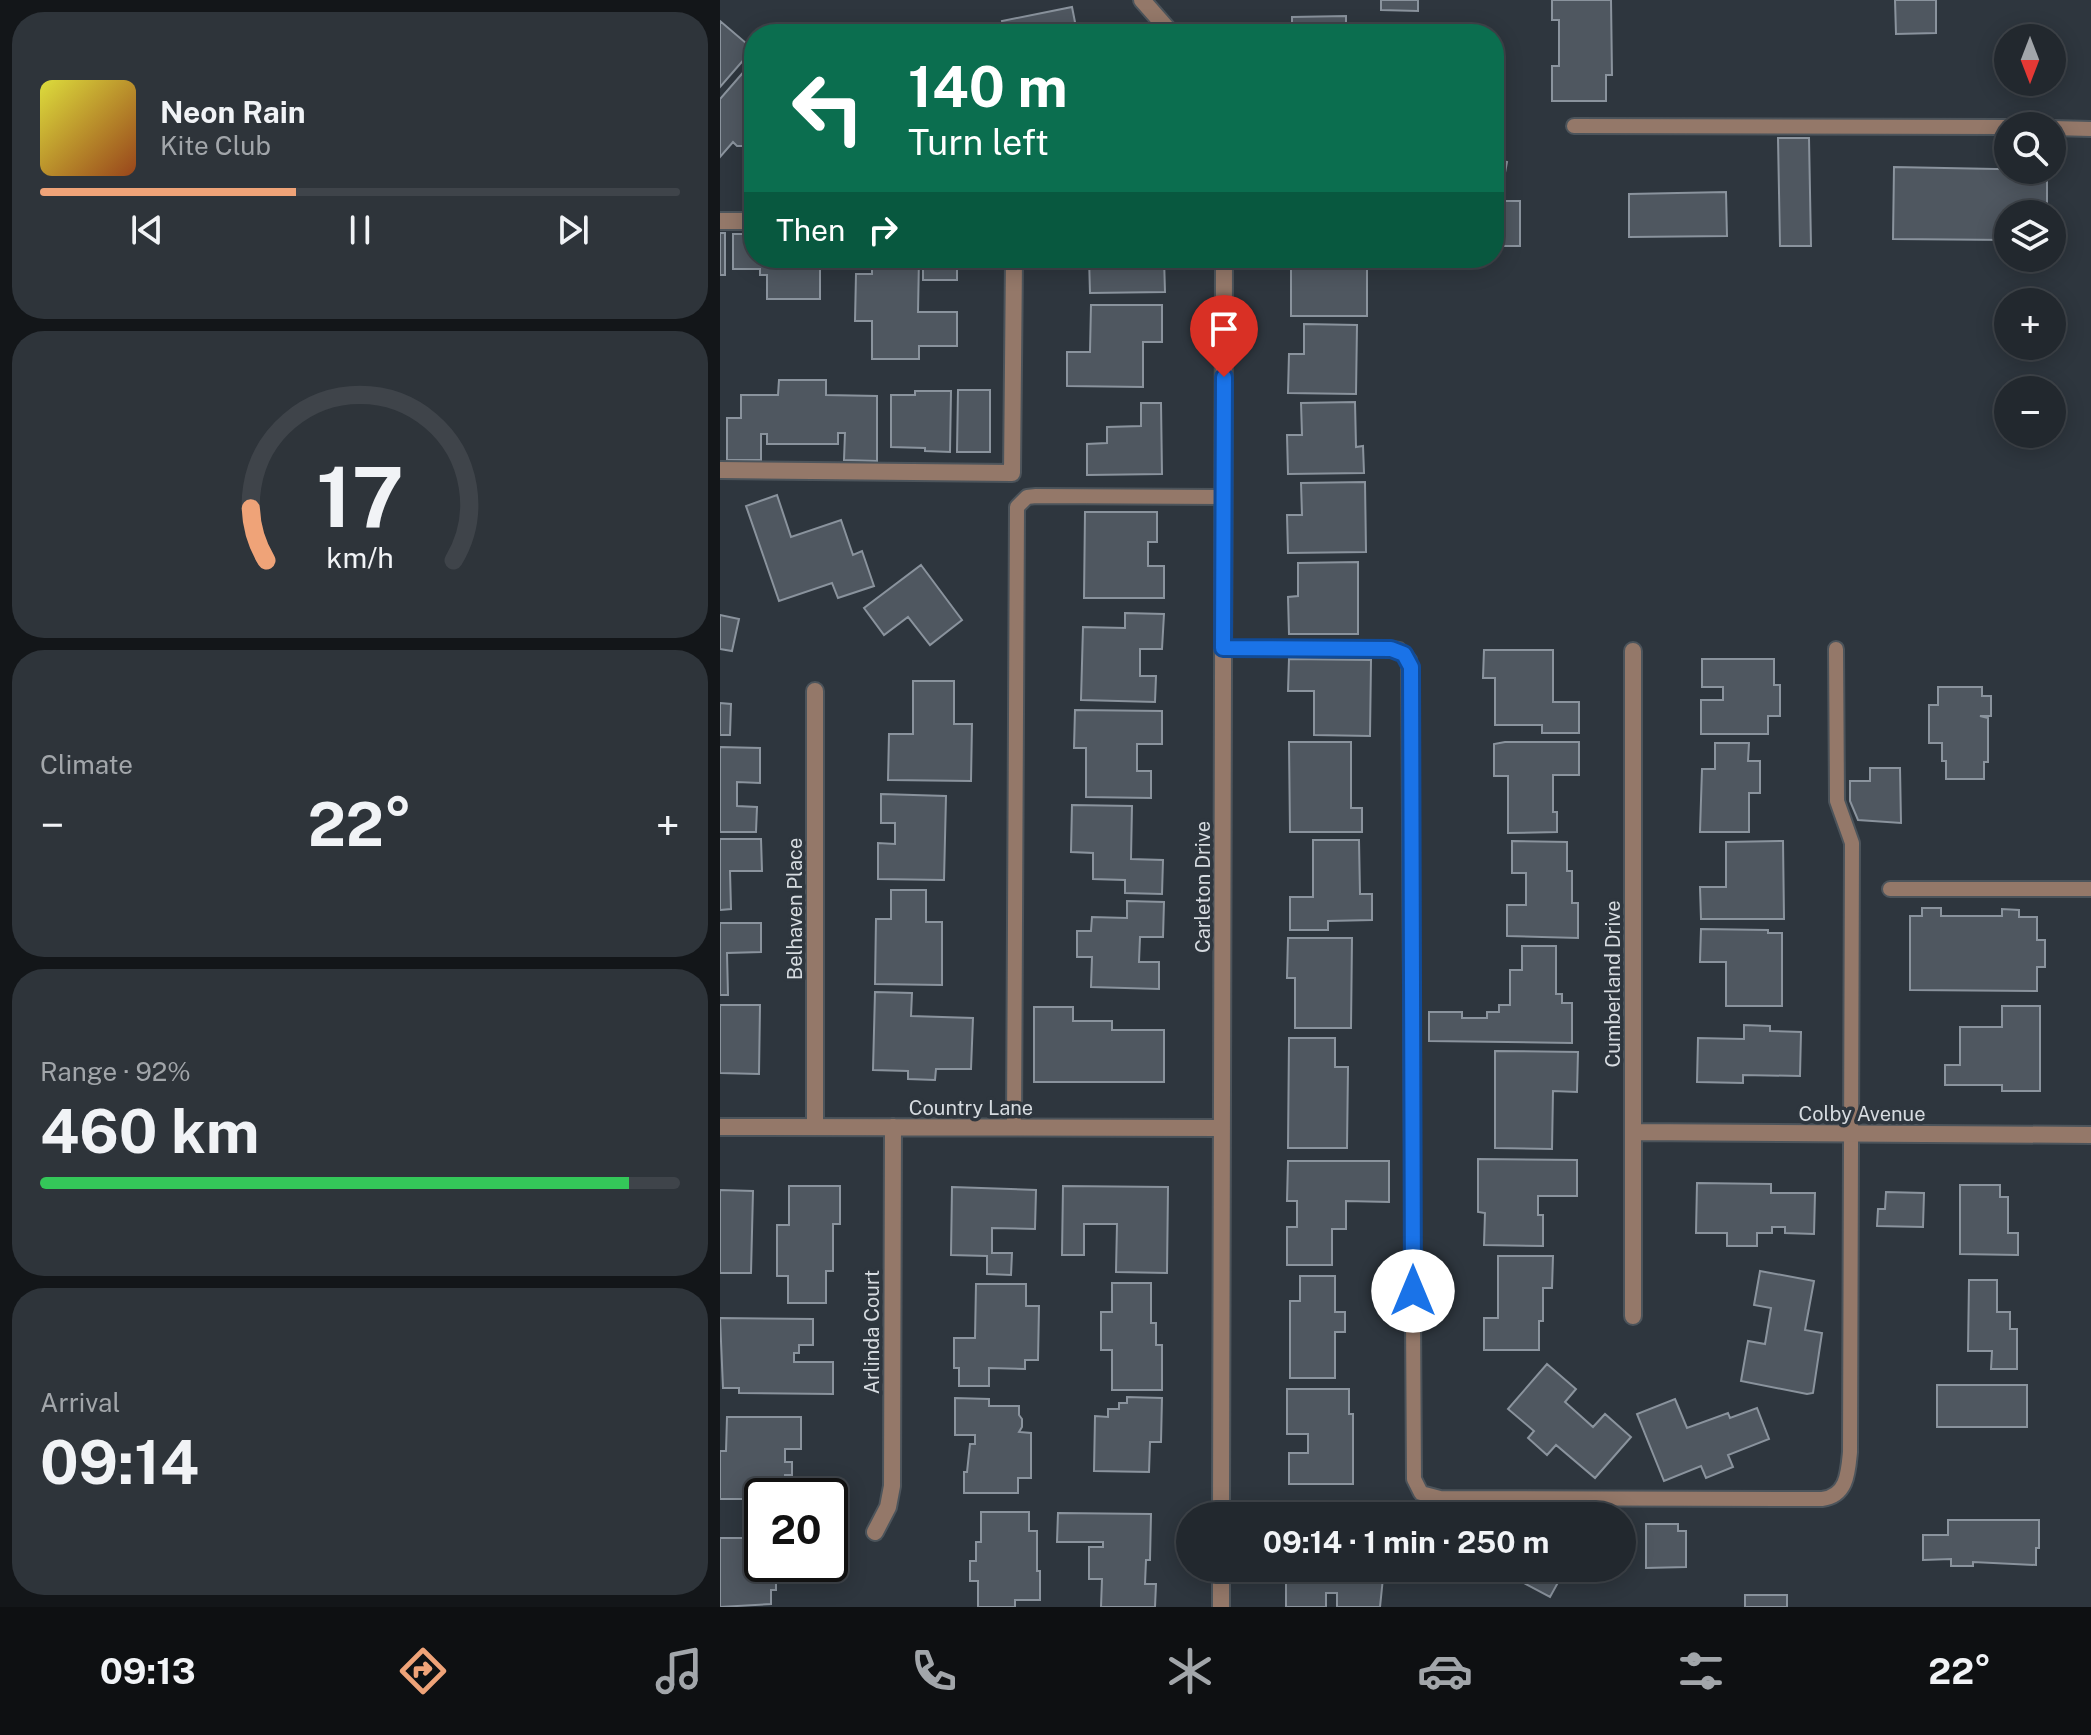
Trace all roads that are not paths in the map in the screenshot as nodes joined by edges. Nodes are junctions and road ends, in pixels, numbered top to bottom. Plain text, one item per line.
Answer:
1 (1142, 0) edge
2 (1163, 24) edge
3 (1574, 126) dead end
4 (1994, 127) edge
5 (2066, 128) edge
6 (2091, 129) edge
7 (720, 221) edge
8 (744, 221) edge
9 (1014, 268) edge
10 (1224, 268) edge
11 (720, 470) edge
12 (1223, 497) junction
13 (1223, 648) junction
14 (1836, 649) dead end
15 (1633, 651) dead end
16 (815, 691) dead end
17 (1890, 889) dead end
18 (2091, 889) edge
19 (720, 1127) edge
20 (815, 1127) junction
21 (893, 1127) junction
22 (1014, 1128) junction
23 (1222, 1128) junction
24 (1633, 1132) junction
25 (1851, 1134) junction
26 (2091, 1135) edge
27 (1633, 1316) dead end
28 (1221, 1502) edge
29 (875, 1532) dead end
30 (1221, 1582) edge
31 (1221, 1607) edge

1 - 2 street
3 - 4 lane
5 - 6 lane
7 - 8 street
9 - 11 street
10 - 12 street, Carleton Drive
12 - 13 street, Carleton Drive
12 - 22 lane
13 - 23 street, Carleton Drive
13 - 25 lane
14 - 25 lane
15 - 24 street, Cumberland Drive
16 - 20 street, Belhaven Place
17 - 18 lane
19 - 20 street, Country Lane
20 - 21 street, Country Lane
21 - 22 street, Country Lane
21 - 29 street, Arlinda Court
22 - 23 street, Country Lane
23 - 28 street, Carleton Drive
24 - 25 street, Colby Avenue
24 - 27 street, Cumberland Drive
25 - 26 street, Colby Avenue
30 - 31 street

